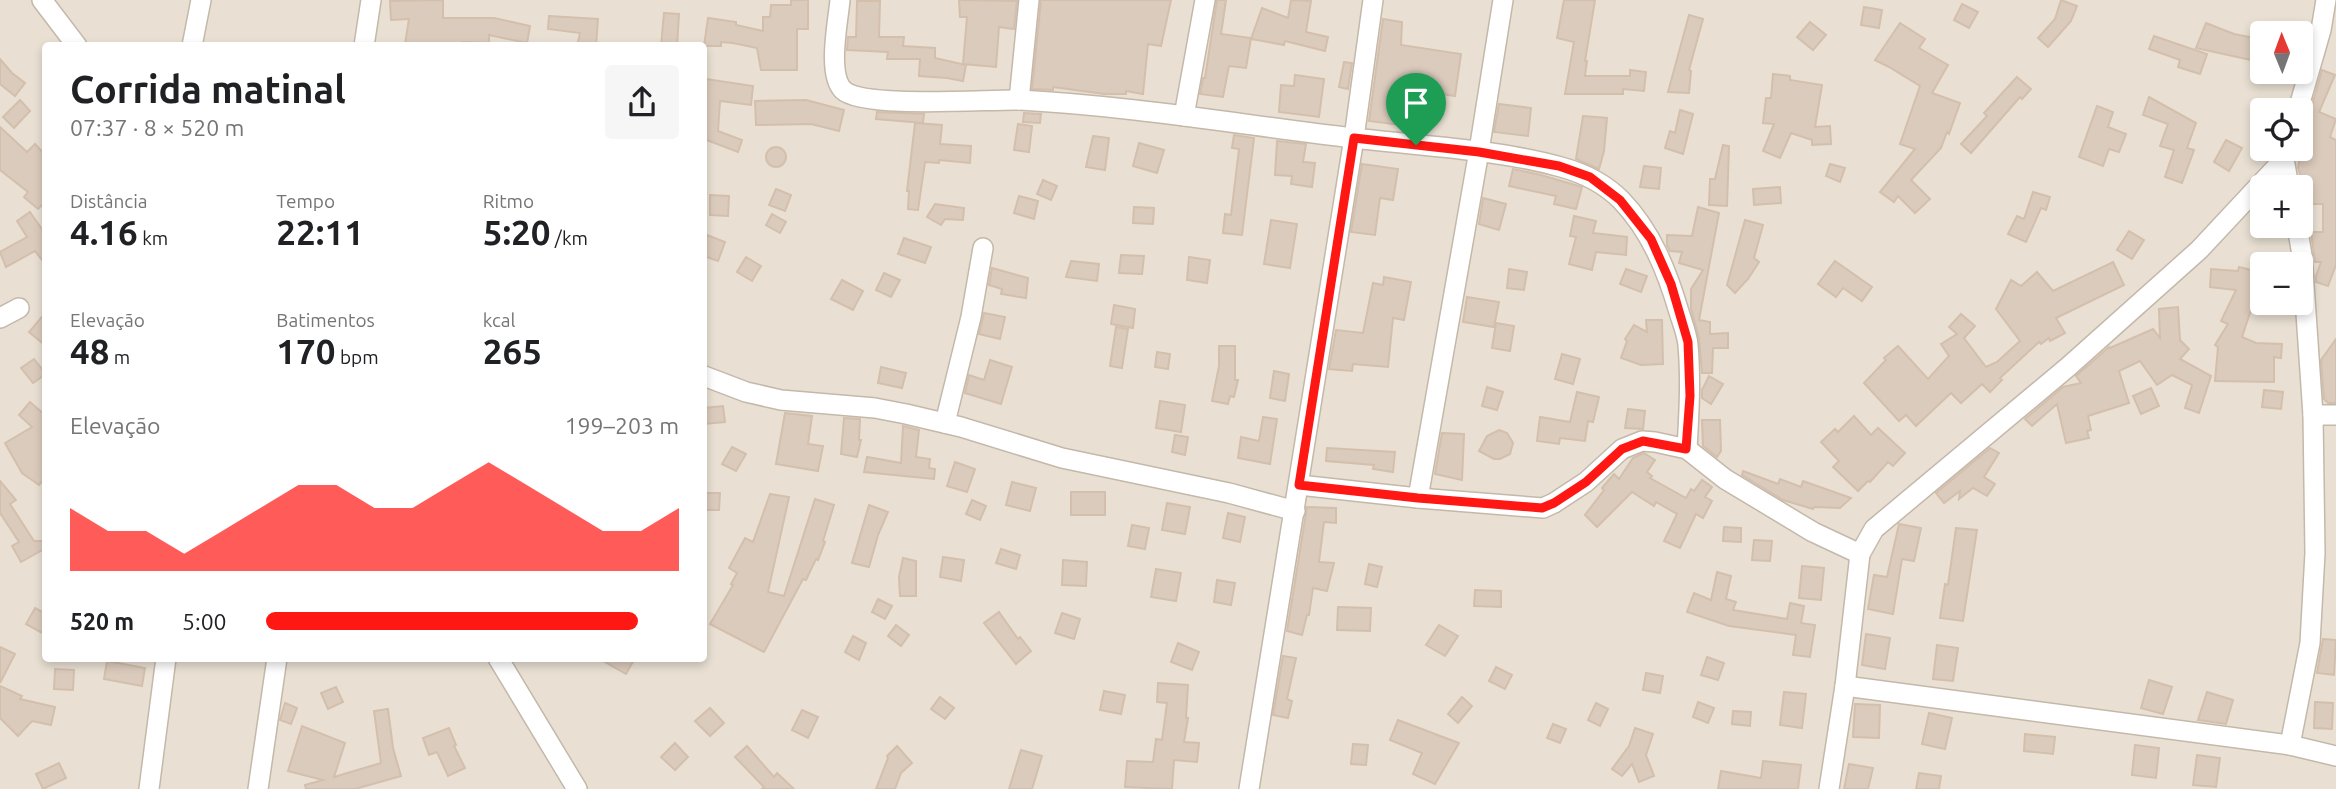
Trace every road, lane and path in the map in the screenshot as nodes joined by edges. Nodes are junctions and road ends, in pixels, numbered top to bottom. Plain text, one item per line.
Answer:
1 (42, 0) edge
2 (201, 0) edge
3 (371, 0) edge
4 (840, 0) edge
5 (1029, 0) edge
6 (1205, 0) edge
7 (1373, 0) edge
8 (1503, 0) edge
9 (2326, 0) edge
10 (74, 42) edge
11 (192, 42) edge
12 (365, 42) edge
13 (2301, 98) edge
14 (1019, 100) junction
15 (1184, 116) junction
16 (1354, 138) junction
17 (1479, 152) junction
18 (2279, 161) edge
19 (2299, 238) edge
20 (983, 248) dead end
21 (19, 308) dead end
22 (0, 318) edge
23 (707, 377) edge
24 (2313, 415) junction
25 (2336, 415) edge
26 (945, 423) junction
27 (1686, 449) junction
28 (1299, 485) junction
29 (1418, 498) junction
30 (1295, 511) junction
31 (1860, 554) junction
32 (165, 662) edge
33 (276, 662) edge
34 (500, 662) edge
35 (1845, 686) junction
36 (2290, 745) junction
37 (2336, 756) edge
38 (149, 789) edge
39 (258, 789) edge
40 (577, 789) edge
41 (1249, 789) edge
42 (1829, 789) edge

1 - 10 street
2 - 11 street
3 - 12 street
4 - 14 street
5 - 14 street
6 - 15 street
7 - 16 street
8 - 17 street
9 - 13 street
14 - 15 street
15 - 16 street
16 - 17 street
16 - 28 street
17 - 27 street
17 - 29 street
18 - 31 street
19 - 24 street
20 - 26 street
21 - 22 street
23 - 26 street
24 - 25 street
24 - 36 street
26 - 30 street
27 - 29 street
27 - 31 street
28 - 29 street
28 - 30 street
30 - 41 street
31 - 35 street
32 - 38 street
33 - 39 street
34 - 40 street
35 - 36 street
35 - 42 street
36 - 37 street

